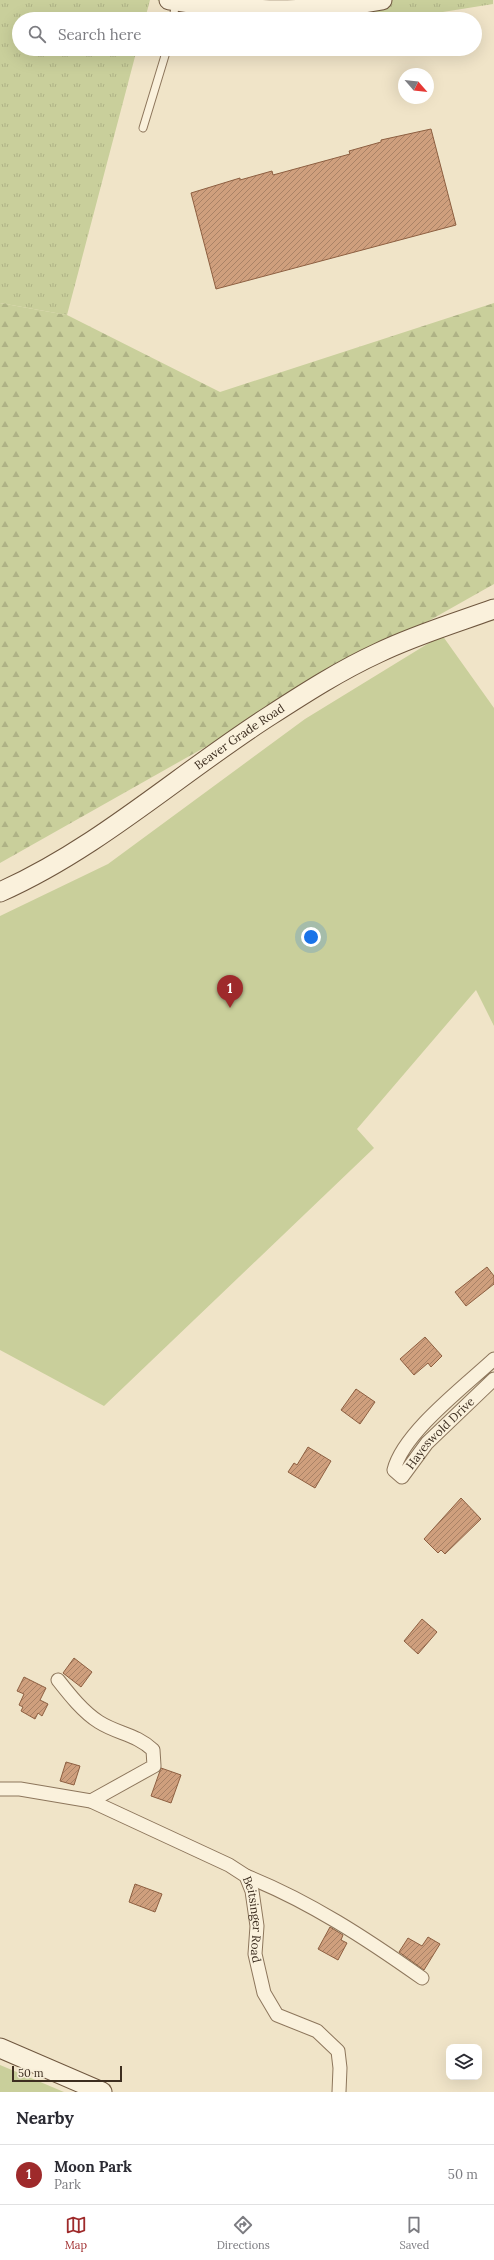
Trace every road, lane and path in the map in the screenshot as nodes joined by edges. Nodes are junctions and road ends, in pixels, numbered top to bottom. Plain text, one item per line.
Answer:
1 (382, 0) edge
2 (173, 7) edge
3 (165, 56) edge
4 (143, 128) dead end
5 (494, 609) edge
6 (0, 892) edge
7 (494, 1359) edge
8 (494, 1379) edge
9 (58, 1680) dead end
10 (0, 1789) edge
11 (91, 1801) junction
12 (246, 1876) junction
13 (422, 1978) dead end
14 (0, 2048) edge
15 (102, 2092) edge
16 (339, 2092) edge

1 - 2 main road
3 - 4 lane
5 - 6 main road, Beaver Grade Road
7 - 8 street, Hayeswold Drive
9 - 11 street
10 - 11 street, Beitsinger Road
11 - 12 street, Beitsinger Road
12 - 13 street
12 - 16 street, Beitsinger Road
14 - 15 main road

